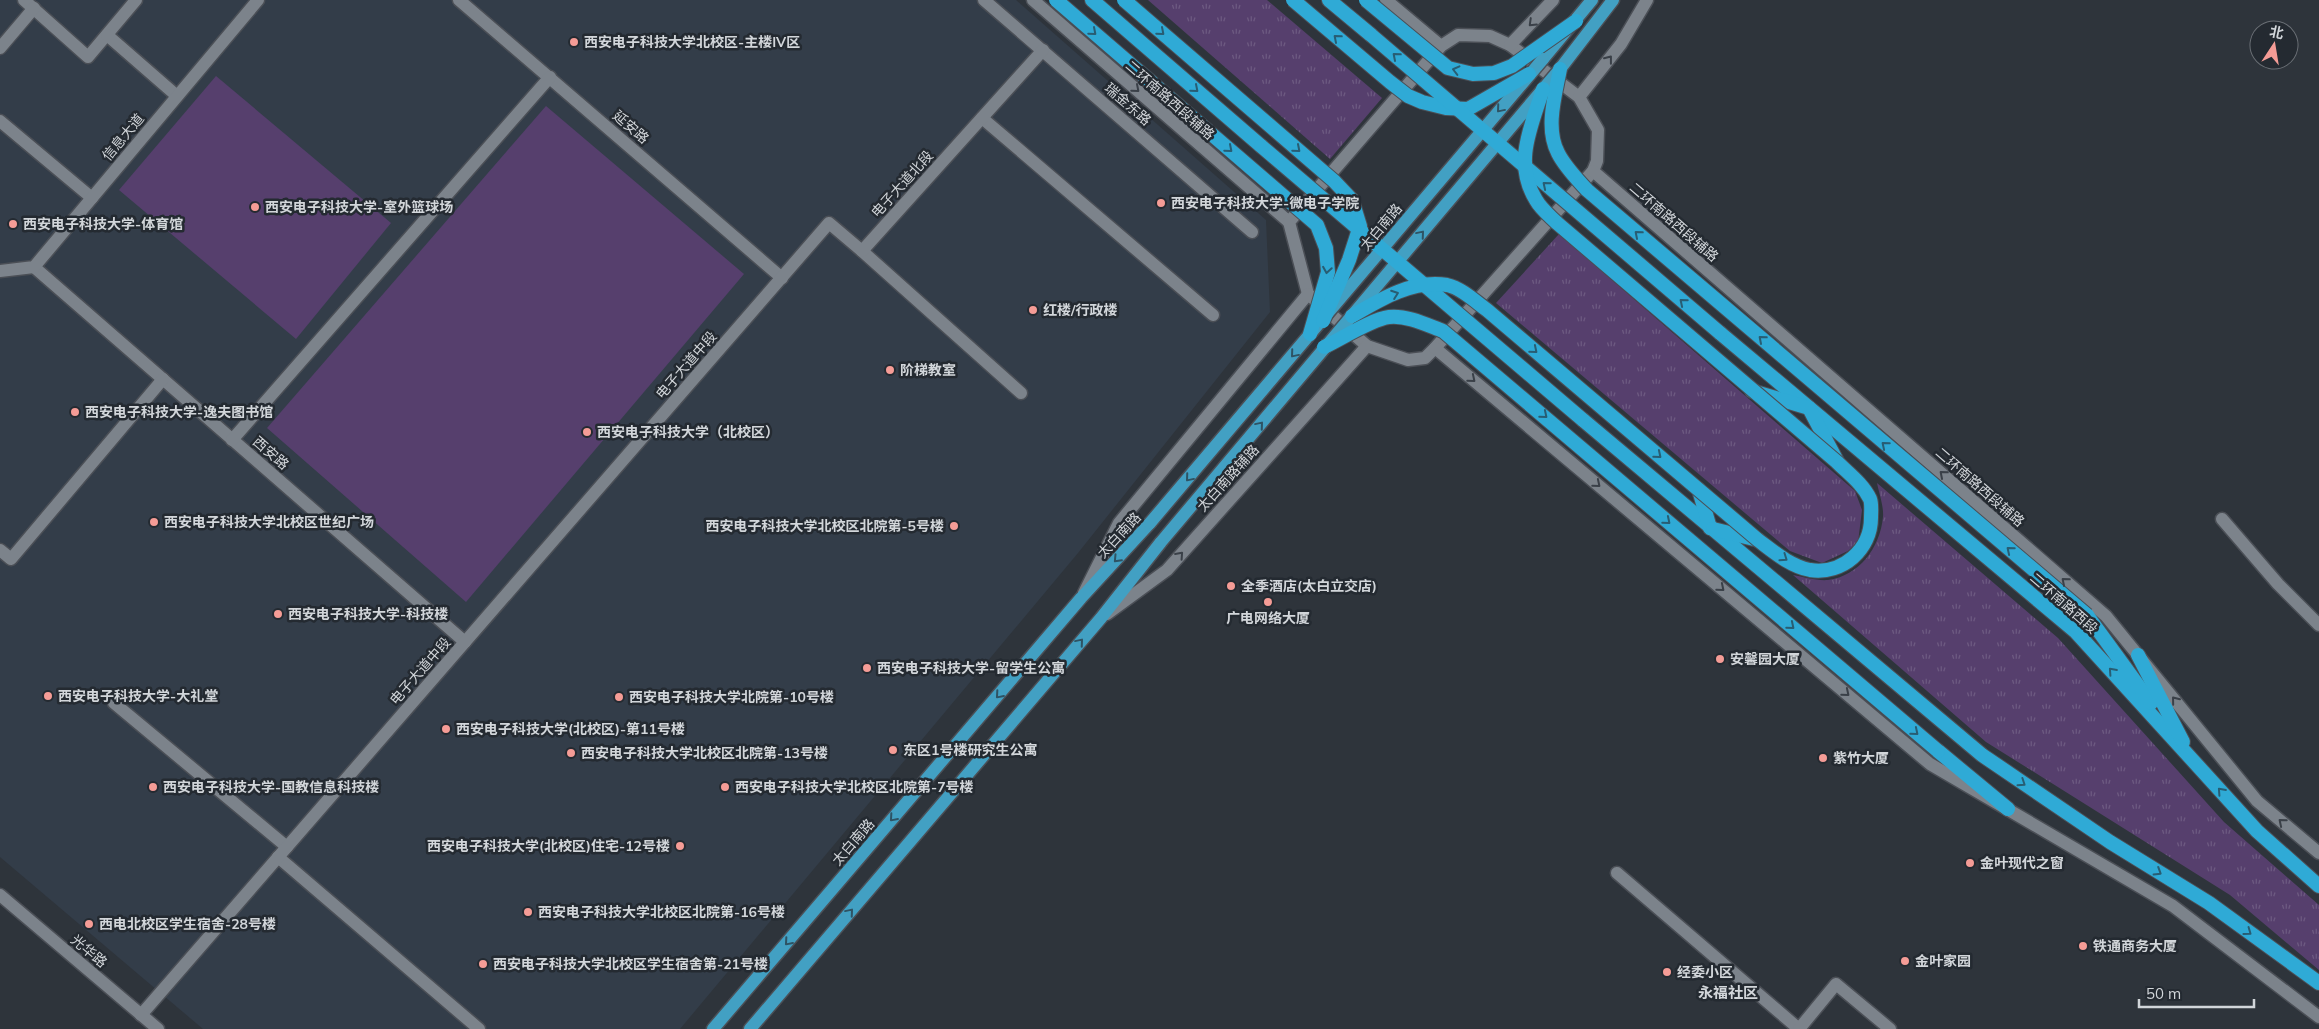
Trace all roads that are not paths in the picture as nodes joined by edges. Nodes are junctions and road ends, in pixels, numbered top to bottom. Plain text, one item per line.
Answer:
1 (136, 0) edge
2 (258, 0) edge
3 (459, 0) edge
4 (984, 0) edge
5 (1033, 0) edge
6 (1056, 0) edge
7 (1092, 0) edge
8 (1124, 0) edge
9 (1293, 0) edge
10 (1329, 0) edge
11 (1366, 0) edge
12 (1386, 0) edge
13 (1554, 0) edge
14 (1592, 0) edge
15 (1613, 0) edge
16 (1647, 0) edge
17 (29, 4) edge
18 (1576, 21) junction
19 (107, 34) junction
20 (1510, 45) junction
21 (1440, 46) junction
22 (0, 48) edge
23 (1043, 50) junction
24 (1560, 69) junction
25 (1529, 74) junction
26 (550, 77) junction
27 (1543, 89) junction
28 (177, 96) junction
29 (1579, 97) junction
30 (982, 118) junction
31 (0, 121) edge
32 (1593, 171) junction
33 (92, 198) junction
34 (1288, 222) junction
35 (1252, 232) dead end
36 (862, 252) junction
37 (34, 268) junction
38 (0, 271) edge
39 (782, 278) junction
40 (1308, 294) junction
41 (1213, 315) dead end
42 (1352, 316) junction
43 (1323, 321) junction
44 (1310, 334) junction
45 (1367, 346) junction
46 (1324, 347) junction
47 (1435, 348) junction
48 (163, 380) junction
49 (1752, 390) junction
50 (1021, 393) dead end
51 (1809, 408) junction
52 (232, 440) junction
53 (1837, 462) junction
54 (1699, 490) junction
55 (2222, 519) dead end
56 (1710, 528) junction
57 (1758, 540) junction
58 (0, 550) edge
59 (1081, 598) junction
60 (1101, 618) junction
61 (2319, 625) edge
62 (465, 642) junction
63 (2138, 655) junction
64 (114, 703) dead end
65 (2191, 758) junction
66 (2008, 809) junction
67 (287, 847) junction
68 (2319, 853) edge
69 (278, 858) junction
70 (1617, 873) dead end
71 (2319, 886) edge
72 (0, 896) edge
73 (2319, 983) edge
74 (141, 1014) junction
75 (2319, 1017) edge
76 (158, 1029) edge
77 (479, 1029) edge
78 (713, 1029) edge
79 (750, 1029) edge
80 (1799, 1029) edge
81 (1890, 1029) edge

1 - 19 street
2 - 28 street, 信息大道
3 - 26 street, 延安路
4 - 23 street, 瑞金东路
5 -> 34 street, 二环南路西段辅路
6 -> 44 highway, bridge
7 -> 56 highway, bridge
8 -> 43 highway, bridge
25 -> 9 highway, bridge
51 -> 10 highway, 二环南路西段, bridge
18 -> 11 highway, bridge
12 - 21 street
13 -> 20 street
14 - 18 main road, 太白南路
15 - 24 main road
29 -> 16 street
17 - 19 street
17 - 22 street
18 - 25 main road, 太白南路, bridge
19 - 28 street
20 - 21 street
20 - 29 street
21 - 34 street
23 - 30 street, 电子大道北段
23 - 35 street, 瑞金东路
24 - 27 main road, bridge
65 -> 24 highway, bridge
25 -> 43 main road, 太白南路, bridge
26 - 39 street, 延安路
26 - 52 street
42 -> 27 main road, bridge
27 - 49 highway, bridge
28 - 33 street, 信息大道
29 - 32 street
30 - 36 street, 电子大道北段
30 - 41 street
31 - 33 street
32 - 47 street
63 -> 32 street, 二环南路西段辅路
33 - 37 street, 信息大道
34 - 40 street
36 - 39 street
36 - 50 street
37 - 38 street
37 - 48 street, 西安路
39 - 62 street, 电子大道中段
40 - 45 street
40 - 59 street
42 - 46 main road, bridge
42 -> 54 highway, bridge
43 - 44 main road, 太白南路, bridge
44 -> 59 main road, 太白南路, bridge
45 - 47 street
60 -> 45 street, 太白南路辅路
60 -> 46 main road, bridge
46 -> 66 highway, bridge
47 -> 66 street
48 - 52 street, 西安路
48 - 58 street
49 - 51 highway
49 - 53 highway, bridge
51 - 53 highway
65 -> 51 highway, 二环南路西段
52 - 62 street, 西安路
57 -> 53 highway, bridge
54 - 56 highway
54 - 57 highway, bridge
55 - 61 street
56 - 57 highway
56 -> 73 highway
59 -> 78 main road, 太白南路
79 -> 60 main road
62 - 67 street, 电子大道中段
63 - 65 highway
68 -> 63 street, 二环南路西段辅路
64 - 67 street
71 -> 65 highway, 二环南路西段
66 - 75 street
67 - 69 street, 电子大道中段
69 - 74 street, 电子大道中段
69 - 77 street
70 - 80 street
72 - 74 street, 光华路
74 - 76 street, 光华路
80 - 81 street

